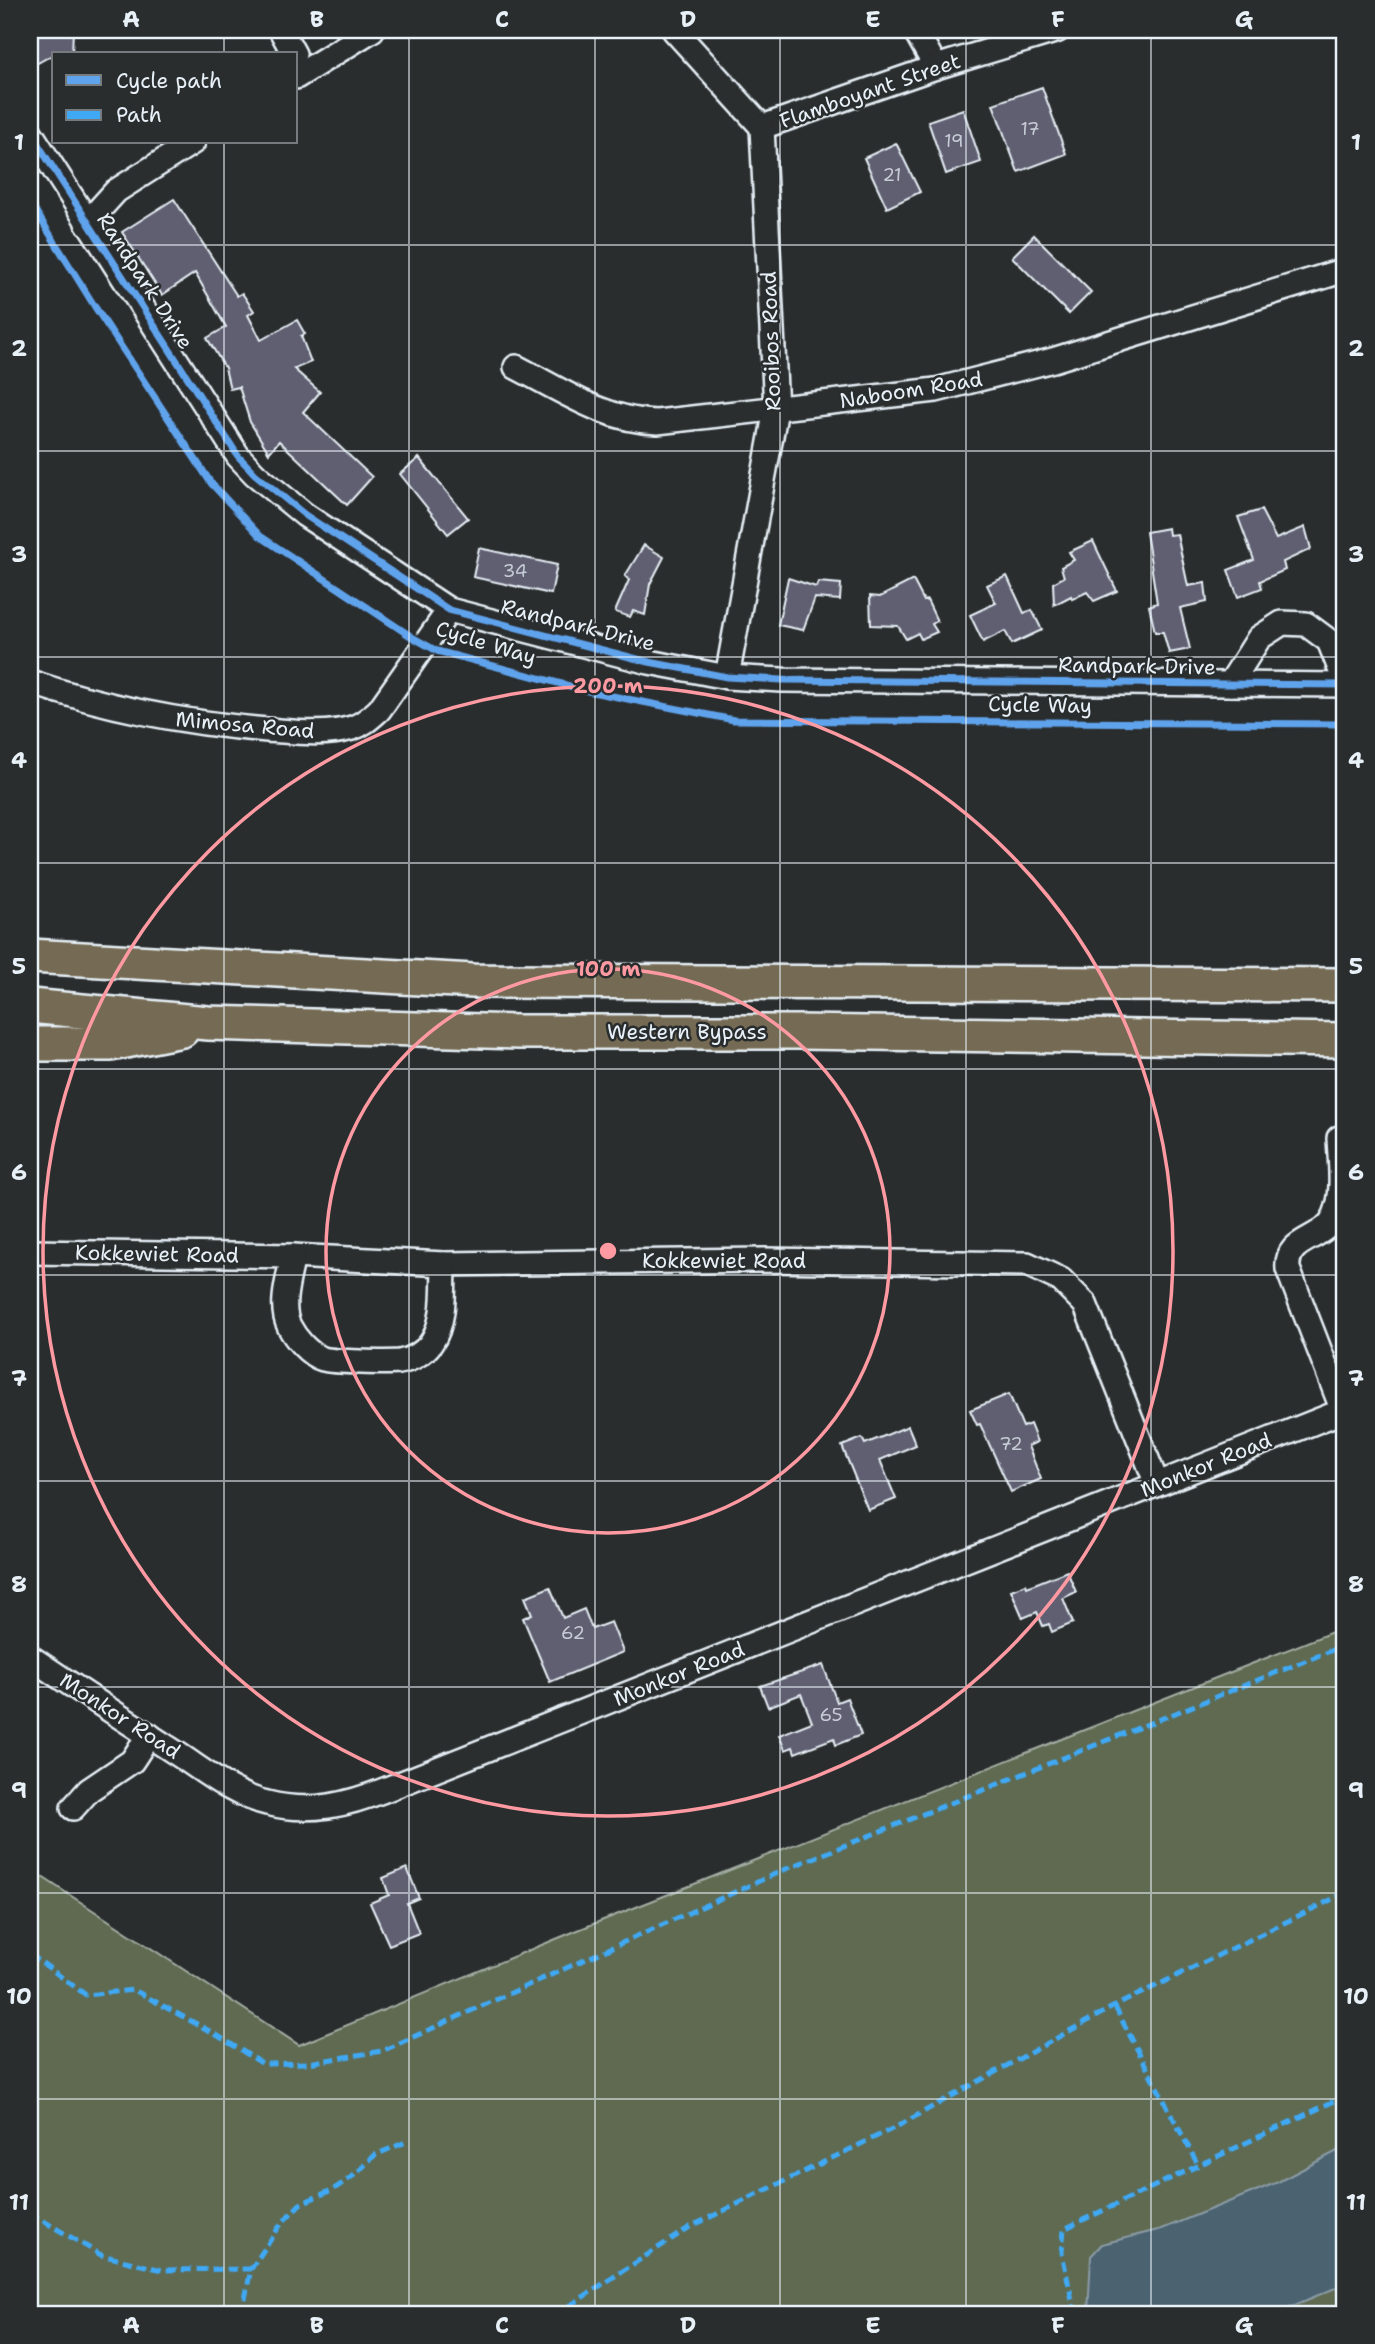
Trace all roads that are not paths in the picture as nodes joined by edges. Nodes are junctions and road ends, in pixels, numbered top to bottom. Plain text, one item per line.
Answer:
1 (281, 30) edge
2 (372, 30) edge
3 (674, 30) edge
4 (915, 30) edge
5 (1058, 30) edge
6 (291, 52) edge
7 (298, 65) edge
8 (936, 67) junction
9 (762, 127) junction
10 (30, 132) edge
11 (190, 144) edge
12 (87, 223) junction
13 (1345, 270) edge
14 (516, 367) dead end
15 (776, 409) junction
16 (449, 610) junction
17 (727, 677) junction
18 (30, 682) edge
19 (1345, 683) edge
20 (1230, 684) junction
21 (30, 956) edge
22 (1345, 985) edge
23 (30, 1006) edge
24 (208, 1023) junction
25 (1345, 1040) edge
26 (30, 1044) edge
27 (1339, 1138) dead end
28 (30, 1252) edge
29 (293, 1256) junction
30 (444, 1264) junction
31 (1344, 1410) edge
32 (1157, 1484) junction
33 (30, 1657) edge
34 (149, 1735) junction
35 (73, 1808) dead end

1 - 6 street
2 - 7 street
3 - 9 street
4 - 8 street
5 - 8 street, Flamboyant Street
8 - 9 street, Flamboyant Street
9 - 15 street, Rooibos Road
10 - 12 street, Randpark Drive
11 - 12 street
12 - 16 street, Randpark Drive
13 - 15 street, Naboom Road
14 - 15 street, Naboom Road
15 - 17 street, Rooibos Road
16 - 17 street, Randpark Drive
16 - 18 street, Mimosa Road
17 - 20 street, Randpark Drive
19 - 20 street, Randpark Drive
19 - 20 street
21 - 22 highway
23 - 24 highway, Western Bypass
24 - 25 highway, Western Bypass
24 - 26 highway
27 - 31 street
28 - 29 street, Kokkewiet Road
29 - 30 street, Kokkewiet Road
29 - 30 street
30 - 32 street, Kokkewiet Road
31 - 32 street, Monkor Road
32 - 34 street, Monkor Road
33 - 34 street, Monkor Road
34 - 35 street

